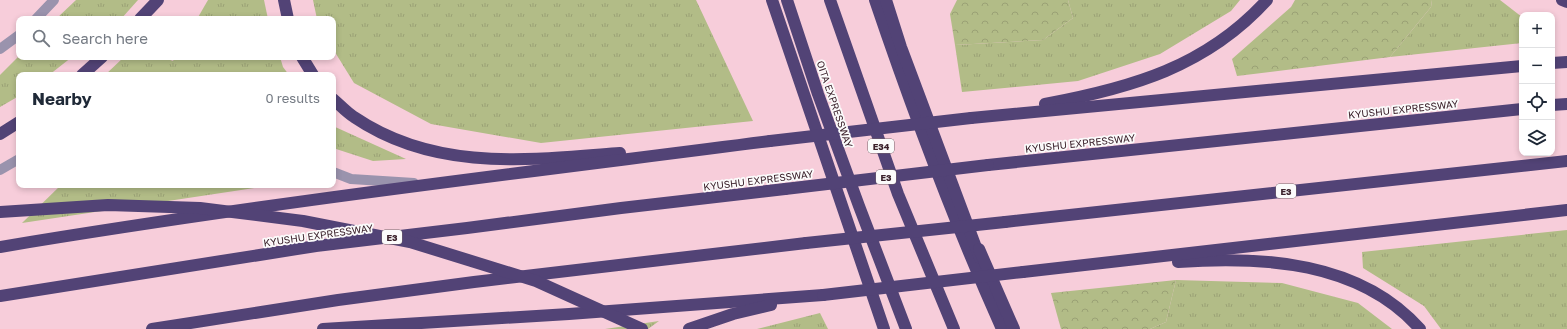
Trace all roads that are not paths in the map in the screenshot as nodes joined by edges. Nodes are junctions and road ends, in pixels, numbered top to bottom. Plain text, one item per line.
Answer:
1 (54, 0) edge
2 (158, 0) edge
3 (284, 0) edge
4 (773, 0) edge
5 (788, 0) edge
6 (830, 0) edge
7 (875, 0) edge
8 (886, 0) edge
9 (1267, 0) edge
10 (1562, 0) edge
11 (1567, 2) edge
12 (39, 16) edge
13 (143, 16) edge
14 (287, 16) edge
15 (16, 37) edge
16 (0, 49) edge
17 (892, 50) junction
18 (99, 60) edge
19 (304, 60) edge
20 (1567, 62) edge
21 (1555, 63) edge
22 (1519, 66) edge
23 (85, 72) edge
24 (311, 72) edge
25 (818, 94) junction
26 (336, 102) edge
27 (1567, 104) edge
28 (1555, 105) edge
29 (1519, 109) edge
30 (971, 118) junction
31 (16, 124) edge
32 (0, 134) edge
33 (770, 141) junction
34 (1567, 161) edge
35 (16, 162) edge
36 (0, 170) edge
37 (336, 173) edge
38 (432, 184) junction
39 (1567, 210) edge
40 (0, 212) edge
41 (964, 215) junction
42 (0, 247) edge
43 (1023, 272) junction
44 (823, 295) junction
45 (0, 296) edge
46 (152, 329) edge
47 (323, 329) edge
48 (642, 329) edge
49 (690, 329) edge
50 (884, 329) edge
51 (906, 329) edge
52 (954, 329) edge
53 (1002, 329) edge
54 (1007, 329) edge
55 (1014, 329) edge
56 (1420, 329) edge

1 - 12 street
2 - 13 highway
3 - 14 highway
4 - 25 highway
4 - 50 highway
5 - 25 highway, OITA EXPRESSWAY
6 - 52 highway, E34
7 - 17 highway
8 - 41 highway
9 - 30 highway
10 - 11 highway
15 - 16 street
17 - 41 highway
17 - 53 highway
18 - 23 highway
19 - 24 highway
20 - 21 highway
22 - 30 highway
25 - 51 highway, OITA EXPRESSWAY
26 - 33 highway
27 - 28 highway
29 - 45 highway, KYUSHU EXPRESSWAY / E3, bridge
30 - 33 highway, bridge
31 - 32 highway
33 - 38 highway
34 - 46 highway, E3, bridge
35 - 36 street
37 - 38 street
38 - 42 highway
39 - 43 highway
40 - 48 highway, bridge
41 - 54 highway
41 - 55 highway
43 - 44 highway, bridge
43 - 56 highway
44 - 47 highway
44 - 49 highway

